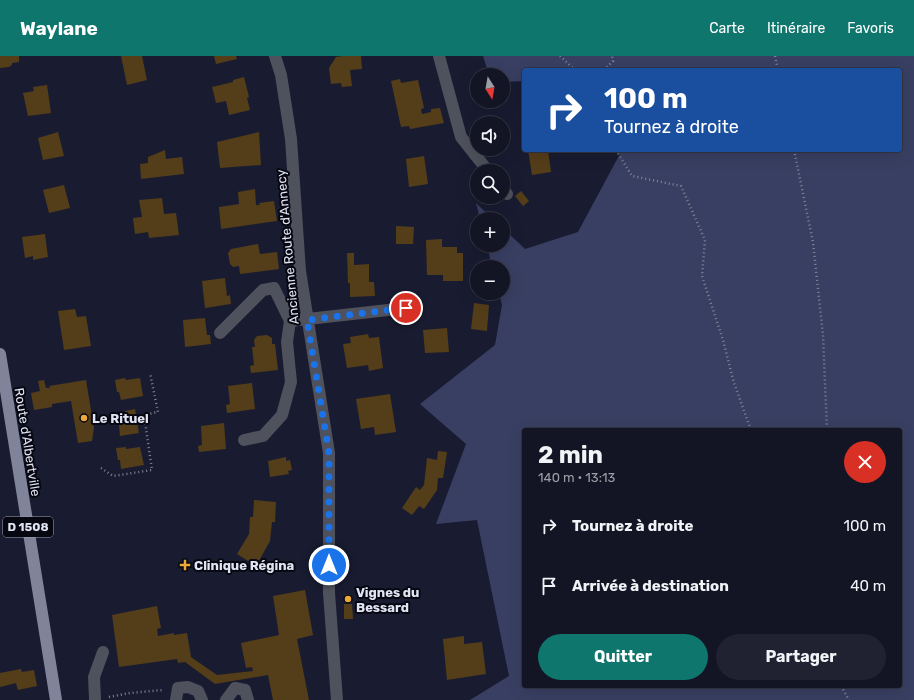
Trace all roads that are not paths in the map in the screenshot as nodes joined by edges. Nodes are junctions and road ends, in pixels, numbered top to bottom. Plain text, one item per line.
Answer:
1 (275, 56) edge
2 (439, 56) edge
3 (482, 164) edge
4 (406, 308) dead end
5 (307, 320) junction
6 (290, 321) junction
7 (220, 333) dead end
8 (0, 354) edge
9 (244, 440) dead end
10 (103, 652) dead end
11 (177, 694) edge
12 (56, 700) edge
13 (93, 700) edge
14 (202, 700) edge
15 (226, 700) edge
16 (248, 700) edge
17 (337, 700) edge

1 - 5 street, Ancienne Route d'Annecy
2 - 3 street
4 - 5 street
5 - 6 street
5 - 17 street, Ancienne Route d'Annecy
6 - 7 street
6 - 9 street
8 - 12 main road, Route d'Albertville / D 1508
10 - 13 street
11 - 14 street
15 - 16 street

